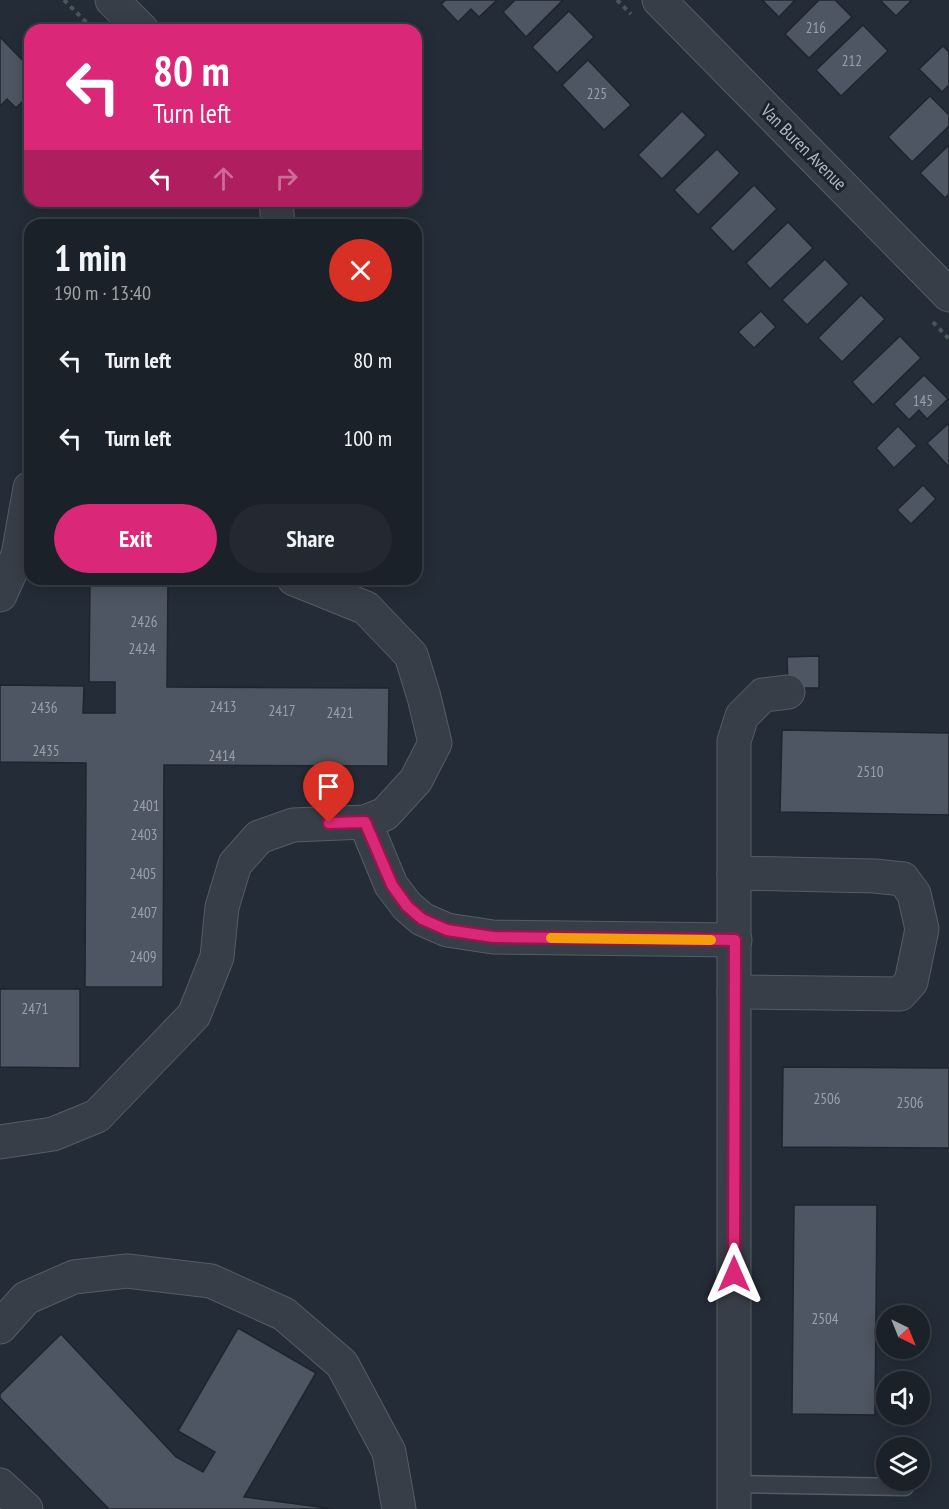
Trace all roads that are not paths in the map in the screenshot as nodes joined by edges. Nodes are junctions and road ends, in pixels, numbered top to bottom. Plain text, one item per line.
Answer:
1 (112, 0) edge
2 (659, 0) edge
3 (136, 24) edge
4 (949, 295) edge
5 (24, 522) edge
6 (309, 585) edge
7 (0, 596) edge
8 (788, 692) dead end
9 (365, 822) junction
10 (734, 873) junction
11 (735, 940) junction
12 (734, 992) junction
13 (0, 1142) edge
14 (0, 1327) edge
15 (0, 1485) edge
16 (876, 1489) edge
17 (734, 1497) edge
18 (26, 1509) edge
19 (399, 1509) edge

1 - 3 street
2 - 4 street, Van Buren Avenue
5 - 7 street
6 - 9 street
8 - 10 street
9 - 11 street
9 - 13 street
10 - 11 street
10 - 12 street
11 - 12 street
12 - 17 street
14 - 19 street
15 - 18 street
16 - 17 lane

